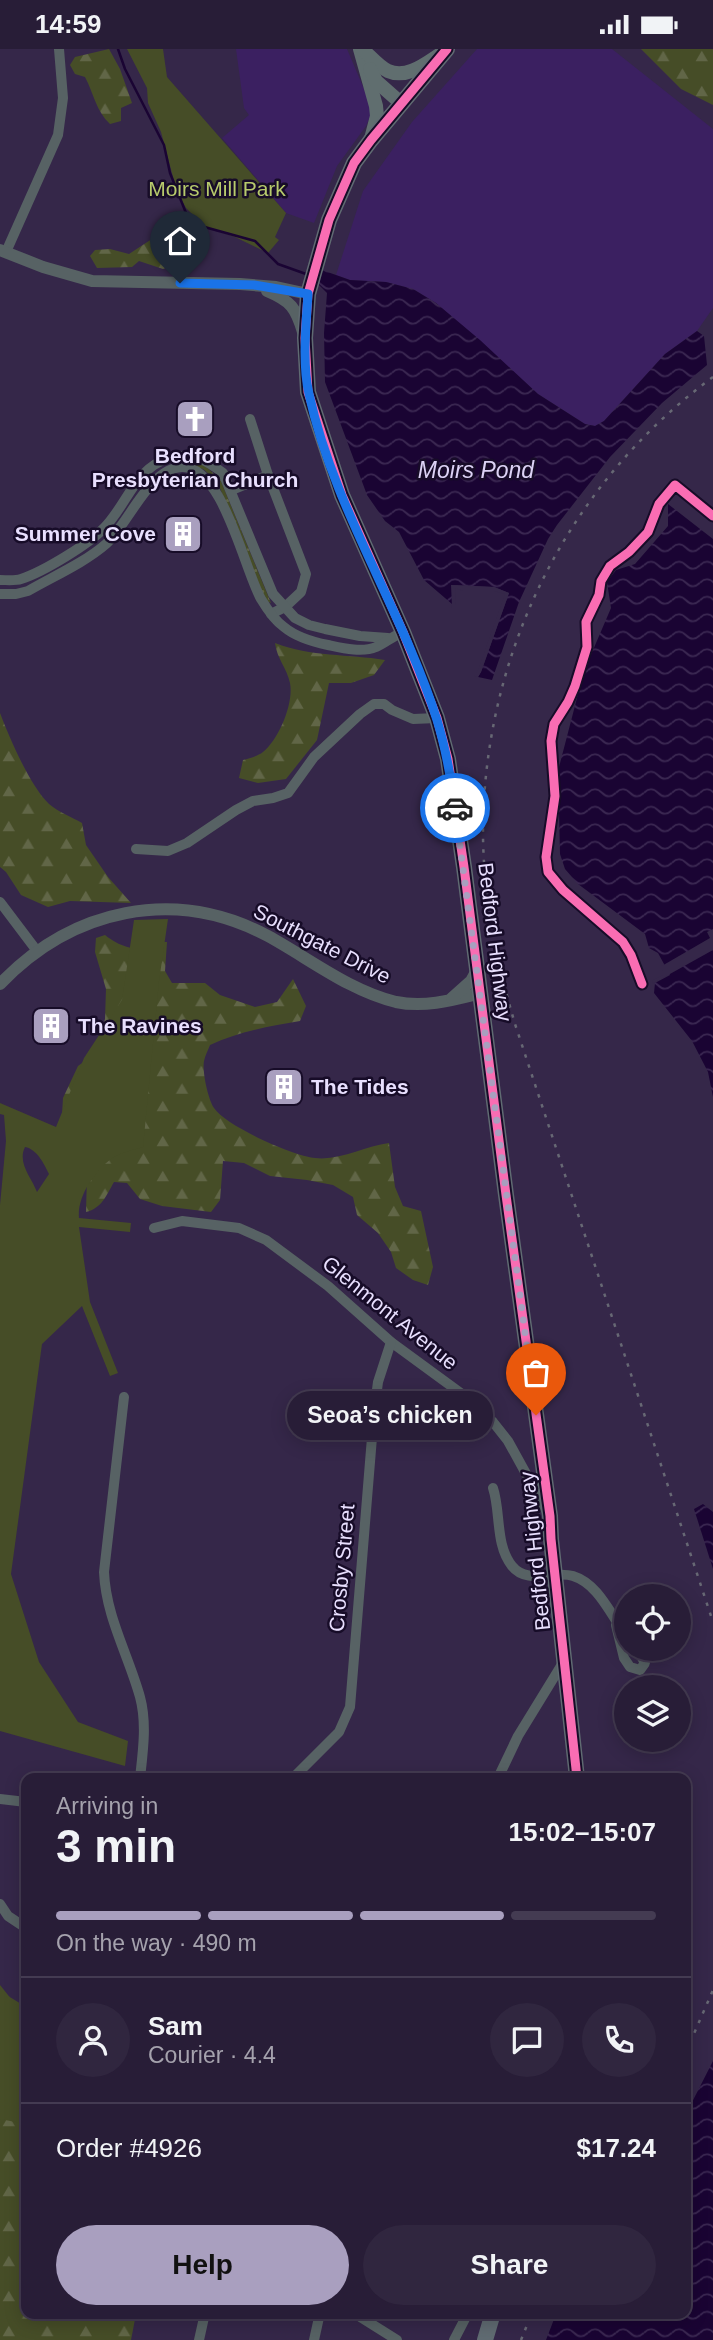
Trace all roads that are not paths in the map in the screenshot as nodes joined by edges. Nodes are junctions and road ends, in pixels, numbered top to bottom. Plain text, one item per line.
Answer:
1 (59, 49) edge
2 (361, 49) edge
3 (446, 50) edge
4 (402, 104) junction
5 (371, 140) junction
6 (3, 251) edge
7 (254, 285) junction
8 (310, 289) junction
9 (305, 338) junction
10 (250, 419) dead end
11 (268, 474) junction
12 (232, 490) junction
13 (0, 580) edge
14 (0, 594) edge
15 (285, 607) junction
16 (271, 614) junction
17 (396, 635) junction
18 (437, 719) junction
19 (136, 849) dead end
20 (0, 902) edge
21 (37, 951) junction
22 (477, 970) junction
23 (0, 984) edge
24 (481, 993) junction
25 (446, 1002) junction
26 (154, 1228) dead end
27 (391, 1342) junction
28 (124, 1397) dead end
29 (493, 1488) dead end
30 (550, 1516) junction
31 (555, 1575) junction
32 (614, 1619) edge
33 (564, 1661) junction
34 (626, 1661) edge
35 (644, 1661) edge
36 (140, 1773) edge
37 (298, 1773) edge
38 (500, 1773) edge
39 (576, 1773) edge
40 (0, 1800) edge
41 (21, 1802) edge
42 (0, 1904) edge
43 (21, 1925) edge
44 (204, 2319) edge
45 (319, 2319) edge
46 (364, 2319) edge
47 (465, 2319) edge
48 (491, 2319) edge
49 (199, 2340) edge
50 (314, 2340) edge
51 (397, 2340) edge
52 (454, 2340) edge
53 (485, 2340) edge

1 - 6 street
2 - 3 main road
2 - 4 main road
2 - 5 main road
3 - 4 main road, Bedford Highway
4 - 5 main road, Bedford Highway
5 - 8 main road, Bedford Highway
6 - 7 street
7 - 8 street
7 - 9 street
8 - 9 main road, Bedford Highway
9 - 17 main road, Bedford Highway
10 - 11 street
11 - 12 street
11 - 15 street
12 - 13 street
12 - 15 street
14 - 16 street
15 - 16 street
15 - 17 street
16 - 17 street
17 - 18 main road, Bedford Highway
18 - 19 street
18 - 22 main road, Bedford Highway
20 - 21 street
21 - 23 street, Southgate Drive
21 - 25 street, Southgate Drive
22 - 24 main road, Bedford Highway
22 - 25 street
24 - 25 street, Southgate Drive
24 - 30 main road, Bedford Highway
26 - 27 street, Glenmont Avenue
27 - 30 street, Glenmont Avenue
27 - 37 street, Crosby Street
28 - 36 street
29 - 31 street
30 - 31 main road, Bedford Highway
31 - 32 street
31 - 33 main road, Bedford Highway
33 - 38 street
33 - 39 main road, Bedford Highway
34 - 35 street
40 - 41 street
42 - 43 street
44 - 49 street
45 - 50 street
46 - 51 street
47 - 52 street
48 - 53 main road

